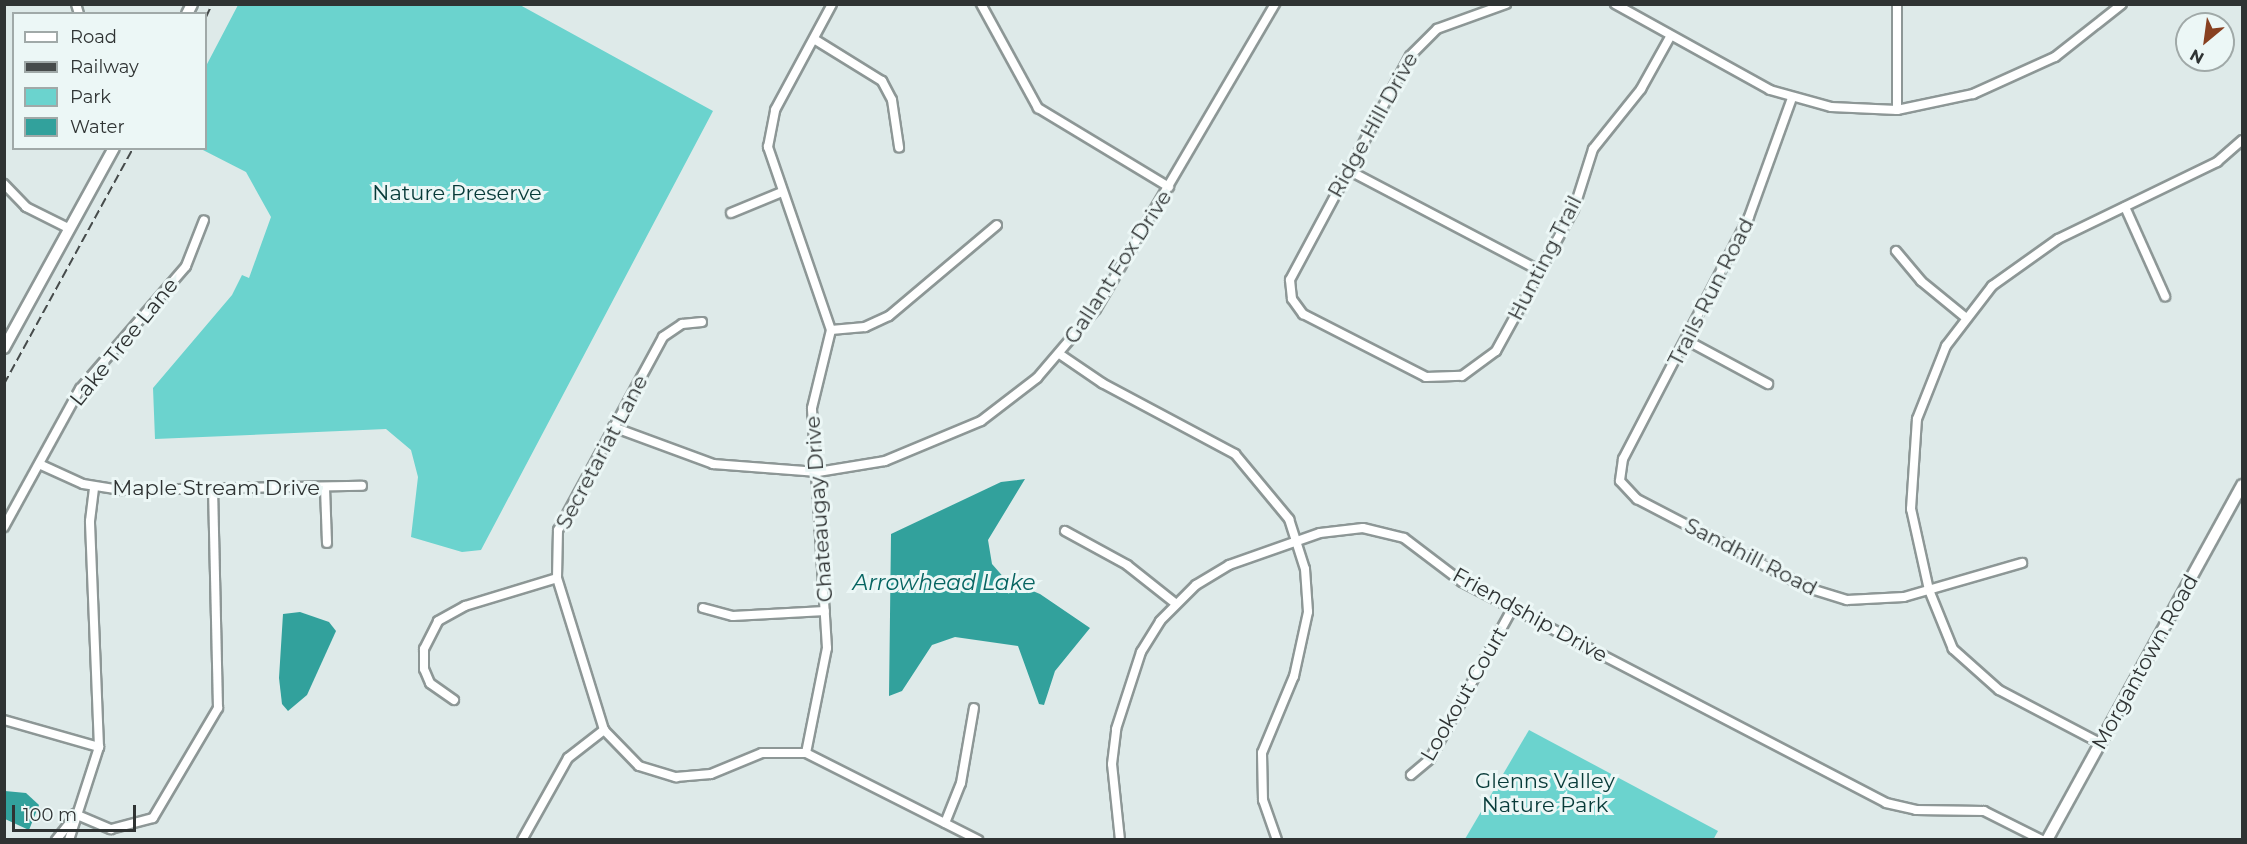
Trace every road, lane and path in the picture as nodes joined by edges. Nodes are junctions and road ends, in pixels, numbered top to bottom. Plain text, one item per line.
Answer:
1 (832, 4) edge
2 (981, 4) edge
3 (1275, 4) edge
4 (1506, 4) edge
5 (1615, 4) edge
6 (1897, 4) edge
7 (2122, 4) edge
8 (1670, 36) junction
9 (814, 39) junction
10 (1792, 98) junction
11 (1897, 110) junction
12 (2242, 140) edge
13 (899, 147) dead end
14 (113, 150) edge
15 (1348, 170) junction
16 (4, 184) edge
17 (1169, 187) junction
18 (782, 192) junction
19 (2125, 207) junction
20 (731, 213) dead end
21 (204, 220) dead end
22 (997, 225) dead end
23 (70, 229) junction
24 (1896, 251) dead end
25 (1540, 271) junction
26 (2165, 296) dead end
27 (1965, 317) junction
28 (702, 322) dead end
29 (831, 330) junction
30 (1688, 341) junction
31 (4, 348) edge
32 (1061, 355) junction
33 (1462, 376) joint
34 (1768, 384) dead end
35 (613, 427) junction
36 (39, 464) junction
37 (818, 472) junction
38 (1620, 481) joint
39 (2242, 485) edge
40 (362, 486) dead end
41 (94, 487) junction
42 (325, 488) junction
43 (213, 492) junction
44 (4, 526) edge
45 (1065, 531) dead end
46 (1298, 540) junction
47 (327, 543) dead end
48 (2022, 563) dead end
49 (557, 578) junction
50 (1929, 590) junction
51 (1175, 603) junction
52 (703, 608) dead end
53 (1512, 609) junction
54 (825, 611) junction
55 (454, 700) dead end
56 (974, 708) dead end
57 (4, 720) edge
58 (604, 730) junction
59 (2100, 743) junction
60 (99, 747) junction
61 (806, 753) junction
62 (1411, 775) dead end
63 (74, 817) junction
64 (945, 823) junction
65 (56, 840) edge
66 (69, 840) edge
67 (522, 840) edge
68 (978, 840) edge
69 (1120, 840) edge
70 (1277, 840) edge
71 (2042, 840) edge
72 (2047, 840) edge

1 - 9 street
2 - 17 street
3 - 17 street, Gallant Fox Drive
4 - 15 street, Ridge Hill Drive
5 - 8 street
6 - 11 street
7 - 11 street
8 - 10 street
8 - 25 street, Hunting Trail
9 - 13 street
9 - 18 street
10 - 11 street
10 - 30 street, Trails Run Road
12 - 19 street
14 - 23 main road
15 - 25 street
15 - 33 street, Ridge Hill Drive
16 - 23 street
17 - 32 street, Gallant Fox Drive
18 - 20 street
18 - 29 street
19 - 26 street
19 - 27 street
21 - 36 street, Lake Tree Lane
22 - 29 street
23 - 31 main road
24 - 27 street
25 - 33 street, Hunting Trail
27 - 50 street
28 - 35 street, Secretariat Lane
29 - 37 street, Chateaugay Drive
30 - 34 street
30 - 38 street, Trails Run Road
32 - 37 street, Gallant Fox Drive
32 - 46 street
35 - 37 street, Gallant Fox Drive
35 - 49 street, Secretariat Lane
36 - 41 street, Maple Stream Drive
36 - 44 street, Lake Tree Lane
37 - 54 street, Chateaugay Drive
38 - 50 street, Sandhill Road
39 - 59 main road, Morgantown Road
40 - 42 street, Maple Stream Drive
41 - 43 street, Maple Stream Drive
41 - 60 street
42 - 43 street, Maple Stream Drive
42 - 47 street
43 - 63 street
45 - 51 street
46 - 51 street, Friendship Drive
46 - 53 street, Friendship Drive
46 - 70 street
48 - 50 street, Sandhill Road
49 - 55 street
49 - 58 street, Secretariat Lane
50 - 59 street
51 - 69 street
52 - 54 street
53 - 62 street, Lookout Court
53 - 71 street, Friendship Drive
54 - 61 street, Chateaugay Drive
56 - 64 street
57 - 60 street
58 - 61 street, Secretariat Lane
58 - 67 street
59 - 72 main road, Morgantown Road
60 - 63 street
61 - 64 street, Secretariat Lane
63 - 65 street
63 - 66 street
64 - 68 street, Secretariat Lane

